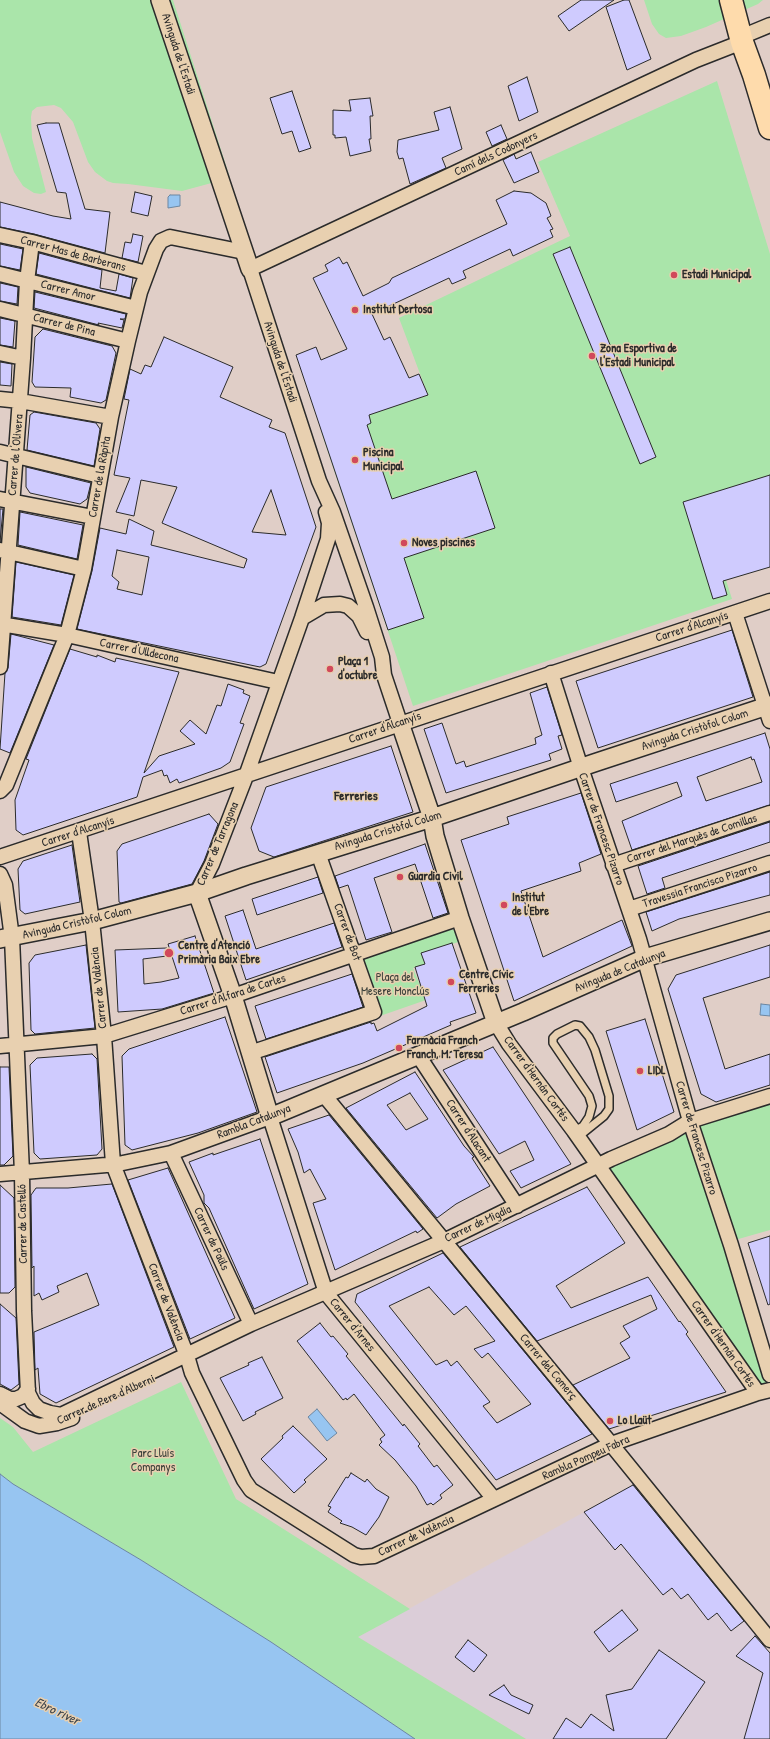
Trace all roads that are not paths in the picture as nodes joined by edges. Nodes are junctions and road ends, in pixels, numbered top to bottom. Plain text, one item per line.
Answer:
1 (160, 0) edge
2 (731, 0) edge
3 (770, 25) edge
4 (742, 40) junction
5 (770, 128) edge
6 (0, 235) edge
7 (32, 242) junction
8 (244, 252) junction
9 (250, 269) junction
10 (146, 273) junction
11 (0, 274) edge
12 (26, 281) junction
13 (136, 308) junction
14 (0, 309) edge
15 (25, 315) junction
16 (128, 341) junction
17 (0, 353) edge
18 (23, 358) junction
19 (0, 399) edge
20 (20, 401) junction
21 (111, 417) junction
22 (0, 452) edge
23 (17, 456) junction
24 (100, 476) junction
25 (319, 480) junction
26 (6, 500) edge
27 (93, 517) junction
28 (326, 547) junction
29 (4, 551) edge
30 (348, 553) junction
31 (84, 570) junction
32 (770, 601) edge
33 (735, 613) junction
34 (302, 618) junction
35 (1, 624) edge
36 (67, 635) junction
37 (0, 667) edge
38 (551, 673) junction
39 (384, 675) junction
40 (278, 682) junction
41 (768, 711) edge
42 (400, 723) junction
43 (581, 768) junction
44 (246, 776) junction
45 (0, 791) edge
46 (770, 813) edge
47 (432, 818) junction
48 (79, 832) junction
49 (318, 853) junction
50 (0, 858) edge
51 (770, 863) edge
52 (613, 865) junction
53 (2, 881) edge
54 (197, 893) junction
55 (629, 909) junction
56 (460, 918) junction
57 (92, 921) junction
58 (770, 921) edge
59 (6, 938) edge
60 (355, 954) junction
61 (645, 958) junction
62 (233, 996) junction
63 (496, 1023) junction
64 (104, 1036) junction
65 (16, 1045) junction
66 (0, 1046) edge
67 (250, 1054) junction
68 (418, 1055) junction
69 (324, 1095) junction
70 (770, 1096) edge
71 (270, 1117) junction
72 (690, 1121) junction
73 (576, 1134) junction
74 (171, 1153) junction
75 (113, 1164) junction
76 (597, 1166) junction
77 (22, 1173) junction
78 (0, 1174) edge
79 (517, 1206) junction
80 (444, 1241) junction
81 (326, 1293) junction
82 (251, 1324) junction
83 (187, 1356) junction
84 (192, 1373) junction
85 (770, 1375) edge
86 (28, 1389) junction
87 (764, 1392) edge
88 (0, 1394) edge
89 (0, 1403) edge
90 (612, 1444) junction
91 (494, 1499) junction
92 (770, 1640) edge

1 - 8 street, Avinguda de l'Estadi
2 - 4 main road
3 - 4 street, Camí dels Codonyers
4 - 5 main road
4 - 9 street, Camí dels Codonyers
6 - 7 street, Carrer Mas de Barberans
7 - 10 street, Carrer Mas de Barberans
7 - 12 street, Carrer de l'Olivera
8 - 9 street, Avinguda de l'Estadi
8 - 10 street, Carrer de la Ràpita
9 - 25 street, Avinguda de l'Estadi
10 - 13 street, Carrer de la Ràpita
11 - 12 street, Carrer Amor
12 - 13 street, Carrer Amor
12 - 15 street, Carrer de l'Olivera
13 - 16 street, Carrer de la Ràpita
14 - 15 street, Carrer de Pina
15 - 16 street, Carrer de Pina
15 - 18 street, Carrer de l'Olivera
16 - 21 street, Carrer de la Ràpita
17 - 18 street
18 - 20 street, Carrer de l'Olivera
19 - 20 street
20 - 21 street
20 - 23 street, Carrer de l'Olivera
21 - 24 street, Carrer de la Ràpita
22 - 23 street
23 - 24 street
23 - 26 street, Carrer de l'Olivera
24 - 27 street, Carrer de la Ràpita
25 - 28 street, Carrer de Tarragona
25 - 30 street, Avinguda de l'Estadi
26 - 27 street
26 - 29 street, Carrer de l'Olivera
27 - 31 street, Carrer de la Ràpita
28 - 30 street
28 - 34 street, Carrer de Tarragona
29 - 31 street
29 - 35 street, Carrer de l'Olivera
30 - 39 street, Avinguda de l'Estadi
31 - 36 street, Carrer de la Ràpita
32 - 33 street, Carrer d'Alcanyís
33 - 38 street, Carrer d'Alcanyís
33 - 41 street
34 - 39 street
34 - 40 street, Carrer de Tarragona
35 - 36 street, Carrer d'Ulldecona
35 - 37 street, Carrer de l'Olivera
36 - 40 street, Carrer d'Ulldecona
36 - 45 street, Carrer de la Ràpita
38 - 42 street, Carrer d'Alcanyís
38 - 43 street, Carrer de Francesc Pizarro
39 - 42 street, Avinguda de l'Estadi
40 - 44 street, Carrer de Tarragona
41 - 43 street, Avinguda Cristòfol Colom
42 - 44 street, Carrer d'Alcanyís
42 - 47 street, Carrer d'Hernán Cortés
43 - 47 street, Avinguda Cristòfol Colom
43 - 52 street, Carrer de Francesc Pizarro
44 - 48 street, Carrer d'Alcanyís
44 - 54 street, Carrer de Tarragona
46 - 52 street, Carrer del Marquès de Comillas
47 - 49 street, Avinguda Cristòfol Colom
47 - 56 street, Carrer d'Hernán Cortés
48 - 50 street, Carrer d'Alcanyís
48 - 57 street, Carrer de València
49 - 54 street, Avinguda Cristòfol Colom
49 - 60 street, Carrer de Bot
51 - 55 street, Travessia Francisco Pizarro
52 - 55 street, Carrer de Francesc Pizarro
53 - 59 street, Carrer de Castelló
54 - 57 street, Avinguda Cristòfol Colom
54 - 62 street, Carrer de Tarragona
55 - 61 street, Carrer de Francesc Pizarro
56 - 60 street, Carrer d'Alfara de Carles
56 - 63 street, Carrer d'Hernán Cortés
57 - 59 street, Avinguda Cristòfol Colom
57 - 64 street, Carrer de València
58 - 61 street, Avinguda de Catalunya
59 - 65 street, Carrer de Castelló
60 - 62 street, Carrer d'Alfara de Carles
60 - 67 street, Carrer de Bot
61 - 63 street, Avinguda de Catalunya
61 - 72 street, Carrer de Francesc Pizarro
62 - 64 street, Carrer d'Alfara de Carles
62 - 67 street, Carrer de Tarragona
63 - 68 street, Rambla Catalunya
63 - 73 street, Carrer d'Hernán Cortés
64 - 65 street, Carrer d'Alfara de Carles
64 - 75 street, Carrer de València
65 - 66 street, Carrer d'Alfara de Carles
65 - 77 street, Carrer de Castelló
67 - 71 street, Carrer de Tarragona
68 - 69 street, Rambla Catalunya
68 - 79 street, Carrer d'Alacant
69 - 71 street, Rambla Catalunya
69 - 80 street, Carrer del Comerç
70 - 72 street, Carrer de Migdia
71 - 74 street, Rambla Catalunya
71 - 81 street, Carrer d'Arnes
72 - 76 street, Carrer de Migdia
72 - 85 street, Carrer de Francesc Pizarro
73 - 73 lane
73 - 76 street, Carrer d'Hernán Cortés
74 - 75 street, Rambla Catalunya
74 - 82 street, Carrer de Paüls
75 - 77 street, Rambla Catalunya
75 - 83 street, Carrer de València
76 - 79 street, Carrer de Migdia
76 - 87 street, Carrer d'Hernán Cortés
77 - 78 street, Rambla Catalunya
77 - 86 street, Carrer de Castelló
79 - 80 street, Carrer de Migdia
80 - 81 street, Carrer de Migdia
80 - 90 street, Carrer del Comerç
81 - 82 street, Carrer de Migdia
81 - 91 street, Carrer d'Arnes
82 - 83 street, Carrer de Migdia
83 - 84 street, Carrer de València
83 - 86 street, Carrer de Castelló
84 - 89 street, Carrer de Pere d'Alberni
84 - 91 street, Carrer de València
86 - 88 street
87 - 90 street, Rambla Pompeu Fabra
90 - 91 street, Rambla Pompeu Fabra
90 - 92 street, Carrer del Comerç

